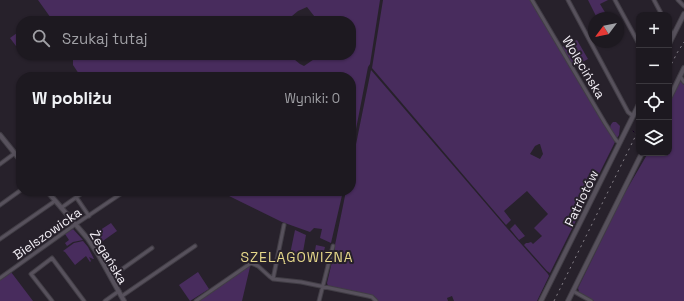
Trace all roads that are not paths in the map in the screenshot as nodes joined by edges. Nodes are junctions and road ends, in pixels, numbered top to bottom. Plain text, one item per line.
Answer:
1 (532, 0) edge
2 (568, 0) edge
3 (615, 0) edge
4 (654, 0) edge
5 (678, 0) edge
6 (684, 6) edge
7 (660, 12) edge
8 (684, 14) edge
9 (674, 34) joint
10 (636, 38) edge
11 (672, 38) edge
12 (684, 68) edge
13 (680, 76) junction
14 (684, 82) edge
15 (672, 92) edge
16 (636, 110) edge
17 (633, 116) junction
18 (0, 135) edge
19 (619, 143) junction
20 (15, 153) joint
21 (640, 156) edge
22 (0, 164) edge
23 (16, 194) edge
24 (51, 196) edge
25 (117, 196) edge
26 (76, 197) joint
27 (55, 201) junction
28 (0, 205) edge
29 (62, 208) junction
30 (89, 216) junction
31 (76, 224) junction
32 (284, 225) dead end
33 (0, 239) edge
34 (195, 246) dead end
35 (333, 246) dead end
36 (152, 248) dead end
37 (111, 277) junction
38 (0, 278) edge
39 (273, 278) junction
40 (323, 287) junction
41 (119, 291) junction
42 (573, 291) junction
43 (122, 296) junction
44 (52, 301) edge
45 (84, 301) edge
46 (105, 301) edge
47 (124, 301) edge
48 (196, 301) edge
49 (319, 301) edge
50 (376, 301) edge
51 (541, 301) edge
52 (568, 301) edge
53 (591, 301) edge

1 - 19 street, Wolęcińska
2 - 17 street
3 - 10 street
4 - 7 street
5 - 6 street
8 - 9 main road
9 - 11 main road
12 - 13 main road
13 - 14 street
13 - 15 main road
16 - 17 main road, Patriotów
17 - 19 main road, Patriotów
18 - 20 main road
19 - 51 main road, Patriotów
20 - 22 street
21 - 42 main road
23 - 28 street
24 - 27 main road, Żegańska
25 - 30 street, Bielszowicka
26 - 29 street
26 - 30 street
27 - 29 main road, Żegańska
27 - 33 street
29 - 31 main road, Żegańska
30 - 31 street, Bielszowicka
31 - 37 main road, Żegańska
31 - 38 street, Bielszowicka
32 - 39 street
34 - 43 street
35 - 40 street
36 - 37 street
37 - 41 main road, Żegańska
39 - 40 street
39 - 48 street
40 - 49 street
40 - 50 street
41 - 43 main road, Żegańska
41 - 46 street
42 - 52 main road
42 - 53 street
43 - 47 main road, Żegańska
44 - 45 street

